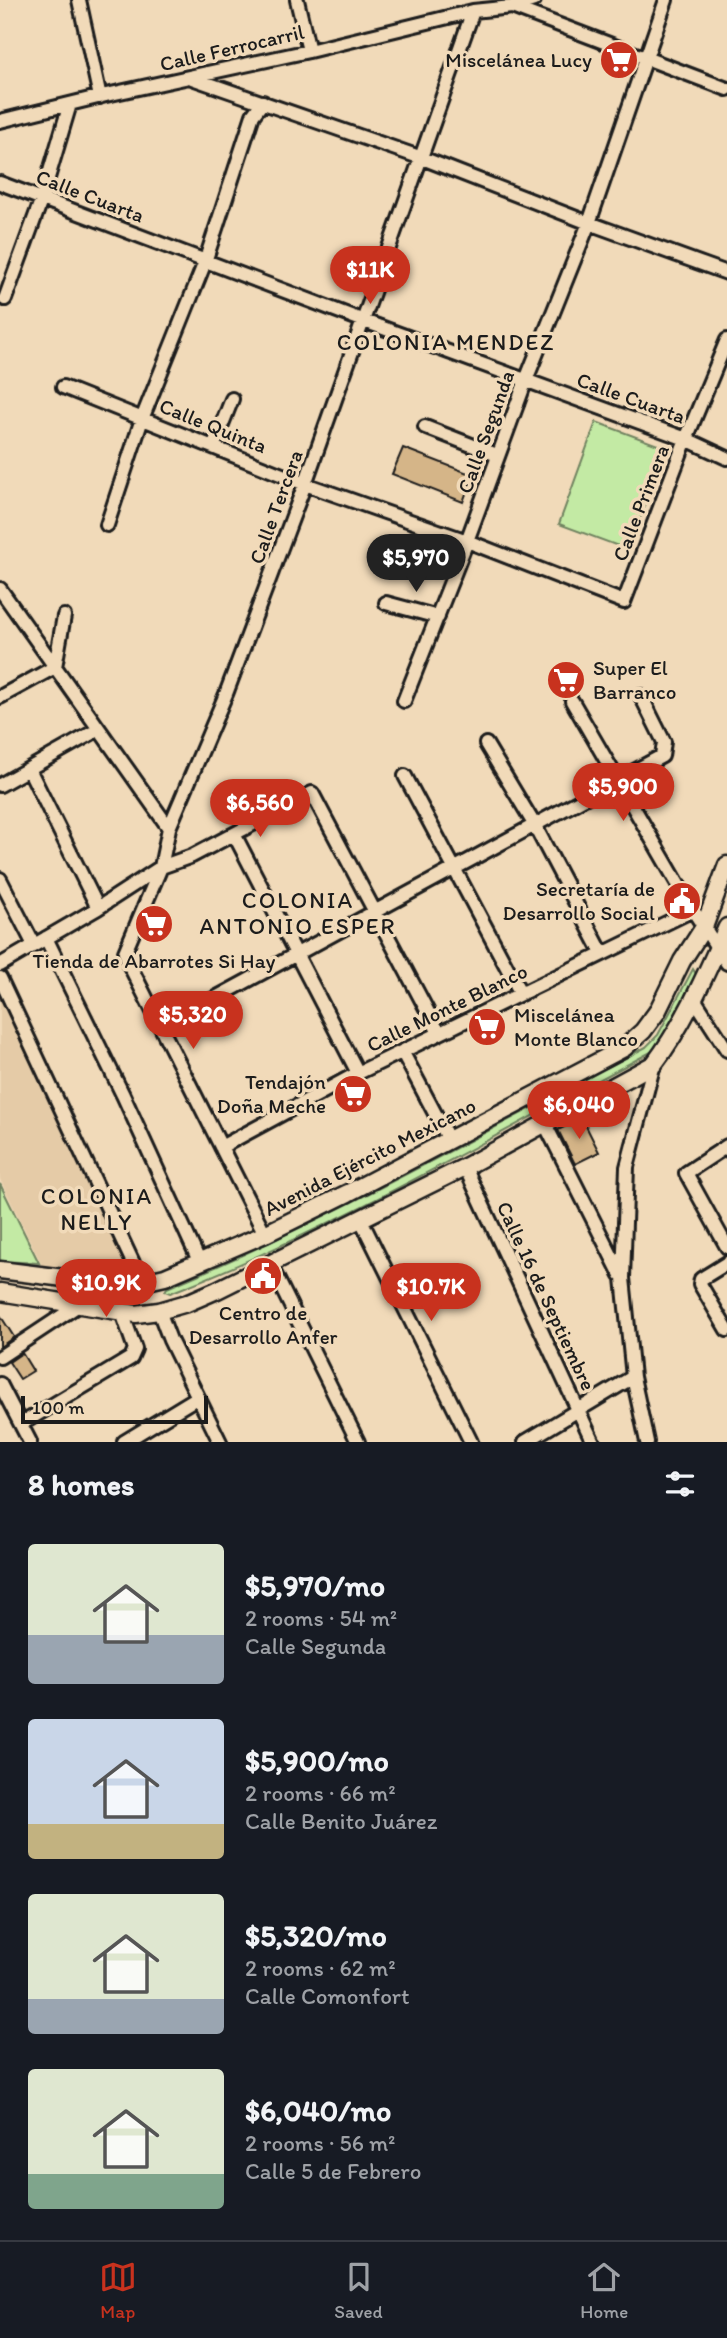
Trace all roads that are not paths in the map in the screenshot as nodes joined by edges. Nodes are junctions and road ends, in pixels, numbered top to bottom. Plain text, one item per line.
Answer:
1 (79, 0) edge
2 (297, 0) edge
3 (534, 0) edge
4 (666, 0) edge
5 (511, 3) edge
6 (473, 11) junction
7 (309, 51) junction
8 (647, 59) junction
9 (192, 78) junction
10 (727, 89) edge
11 (100, 97) junction
12 (263, 102) junction
13 (70, 104) junction
14 (0, 121) edge
15 (422, 158) junction
16 (0, 183) edge
17 (42, 198) junction
18 (589, 223) junction
19 (205, 262) junction
20 (727, 273) edge
21 (5, 299) dead end
22 (364, 321) junction
23 (727, 340) edge
24 (526, 380) junction
25 (63, 387) dead end
26 (232, 398) dead end
27 (142, 419) junction
28 (425, 427) dead end
29 (686, 439) junction
30 (213, 447) junction
31 (497, 456) junction
32 (727, 458) edge
33 (305, 484) junction
34 (107, 525) dead end
35 (467, 541) junction
36 (0, 589) edge
37 (624, 602) joint
38 (386, 603) dead end
39 (12, 606) junction
40 (0, 613) edge
41 (64, 616) dead end
42 (438, 617) junction
43 (55, 667) junction
44 (641, 696) dead end
45 (0, 697) edge
46 (404, 701) dead end
47 (572, 701) dead end
48 (99, 729) junction
49 (486, 744) dead end
50 (29, 769) junction
51 (405, 776) dead end
52 (619, 781) junction
53 (0, 785) edge
54 (534, 824) junction
55 (169, 828) junction
56 (234, 834) junction
57 (727, 864) edge
58 (455, 866) junction
59 (161, 867) junction
60 (0, 879) edge
61 (98, 908) junction
62 (693, 910) junction
63 (373, 912) junction
64 (704, 927) junction
65 (727, 927) edge
66 (46, 938) junction
67 (34, 945) junction
68 (717, 948) junction
69 (602, 953) junction
70 (294, 954) junction
71 (727, 963) edge
72 (0, 965) edge
73 (0, 978) edge
74 (520, 992) junction
75 (693, 997) junction
76 (162, 1027) junction
77 (439, 1033) junction
78 (727, 1050) edge
79 (402, 1053) junction
80 (654, 1065) junction
81 (358, 1073) junction
82 (545, 1124) junction
83 (449, 1140) junction
84 (727, 1146) edge
85 (221, 1147) junction
86 (465, 1167) junction
87 (360, 1218) junction
88 (722, 1228) edge
89 (265, 1234) junction
90 (727, 1247) edge
91 (200, 1263) junction
92 (727, 1263) edge
93 (270, 1264) junction
94 (0, 1270) edge
95 (623, 1278) junction
96 (75, 1279) junction
97 (142, 1282) junction
98 (112, 1284) junction
99 (0, 1292) edge
100 (80, 1304) junction
101 (120, 1311) junction
102 (159, 1311) junction
103 (727, 1330) edge
104 (0, 1357) edge
105 (633, 1377) junction
106 (0, 1384) edge
107 (198, 1397) junction
108 (578, 1411) junction
109 (21, 1424) junction
110 (30, 1442) edge
111 (124, 1442) edge
112 (220, 1442) edge
113 (358, 1442) edge
114 (471, 1442) edge
115 (525, 1442) edge
116 (593, 1442) edge
117 (647, 1442) edge

1 - 11 street
2 - 7 street
3 - 5 street
4 - 8 street, Calle Segunda
5 - 6 street, Calle Ferrocarril
5 - 8 street
6 - 7 street, Calle Ferrocarril
6 - 15 street, Calle Tercera
7 - 9 street, Calle Ferrocarril
8 - 10 street
8 - 18 street, Calle Segunda
9 - 11 street, Calle Ferrocarril
9 - 12 street
11 - 13 street, Calle Ferrocarril
12 - 15 street
12 - 19 street
13 - 14 street, Calle Ferrocarril
13 - 17 street
15 - 18 street
15 - 22 street, Calle Tercera
16 - 17 street, Calle Cuarta
17 - 19 street, Calle Cuarta
17 - 21 street
18 - 20 street
18 - 24 street, Calle Segunda
19 - 22 street, Calle Cuarta
19 - 27 street
22 - 24 street, Calle Cuarta
22 - 33 street, Calle Tercera
23 - 29 street, Calle Primera
24 - 29 street, Calle Cuarta
24 - 31 street, Calle Segunda
25 - 27 street, Calle Quinta
26 - 30 street
27 - 30 street, Calle Quinta
27 - 34 street
28 - 31 street
29 - 32 street, Calle Cuarta
29 - 37 street, Calle Primera
30 - 33 street, Calle Quinta
31 - 35 street, Calle Segunda
33 - 35 street, Calle Quinta
33 - 55 street, Calle Tercera
35 - 37 street, Calle Quinta
35 - 42 street, Calle Segunda
36 - 39 street
38 - 42 street
39 - 40 street
39 - 43 street
41 - 43 street
42 - 46 street, Calle Segunda
43 - 45 street
43 - 48 street
44 - 52 street
47 - 52 street
48 - 50 street
48 - 55 street
49 - 54 street
50 - 53 street
50 - 61 street
51 - 58 street
52 - 54 street
52 - 62 street
54 - 58 street
54 - 69 street
55 - 59 street, Calle Tercera
56 - 59 street
56 - 63 street
56 - 70 street
57 - 64 main road, Avenida Ejército Mexicano
58 - 63 street
58 - 74 street
59 - 61 street
59 - 76 street, Calle Tercera
60 - 67 street
61 - 66 street
62 - 64 street
62 - 69 street, Calle Monte Blanco
63 - 70 street
63 - 77 street
64 - 68 street
64 - 83 main road, Avenida Ejército Mexicano
65 - 68 main road
66 - 67 street
66 - 91 street
67 - 72 street
68 - 71 street
68 - 75 main road
69 - 74 street, Calle Monte Blanco
70 - 76 street
70 - 81 street
73 - 97 street
74 - 77 street, Calle Monte Blanco
75 - 78 street
75 - 80 main road
76 - 85 street, Calle Tercera
77 - 79 street, Calle Monte Blanco
79 - 81 street, Calle Monte Blanco
79 - 83 street
80 - 82 main road
80 - 95 street
81 - 85 street, Calle Monte Blanco
82 - 86 main road
82 - 95 street
83 - 89 main road, Avenida Ejército Mexicano
84 - 88 street
85 - 89 street, Calle Tercera
86 - 87 main road
86 - 108 street, Calle 16 de Septiembre
87 - 93 main road
87 - 114 street
88 - 90 street
89 - 91 main road, Avenida Ejército Mexicano
91 - 97 main road, Avenida Ejército Mexicano
92 - 103 street
93 - 102 main road
93 - 113 street
94 - 96 main road, Avenida Ejército Mexicano
95 - 105 street
96 - 98 main road, Avenida Ejército Mexicano
96 - 100 street
97 - 98 main road, Avenida Ejército Mexicano
98 - 101 street
99 - 100 main road
100 - 101 main road
100 - 104 street
101 - 102 main road
101 - 109 street
102 - 107 street
105 - 108 street
105 - 117 street
106 - 109 street
107 - 111 street
107 - 112 street
108 - 115 street
108 - 116 street, Calle 16 de Septiembre
109 - 110 street

